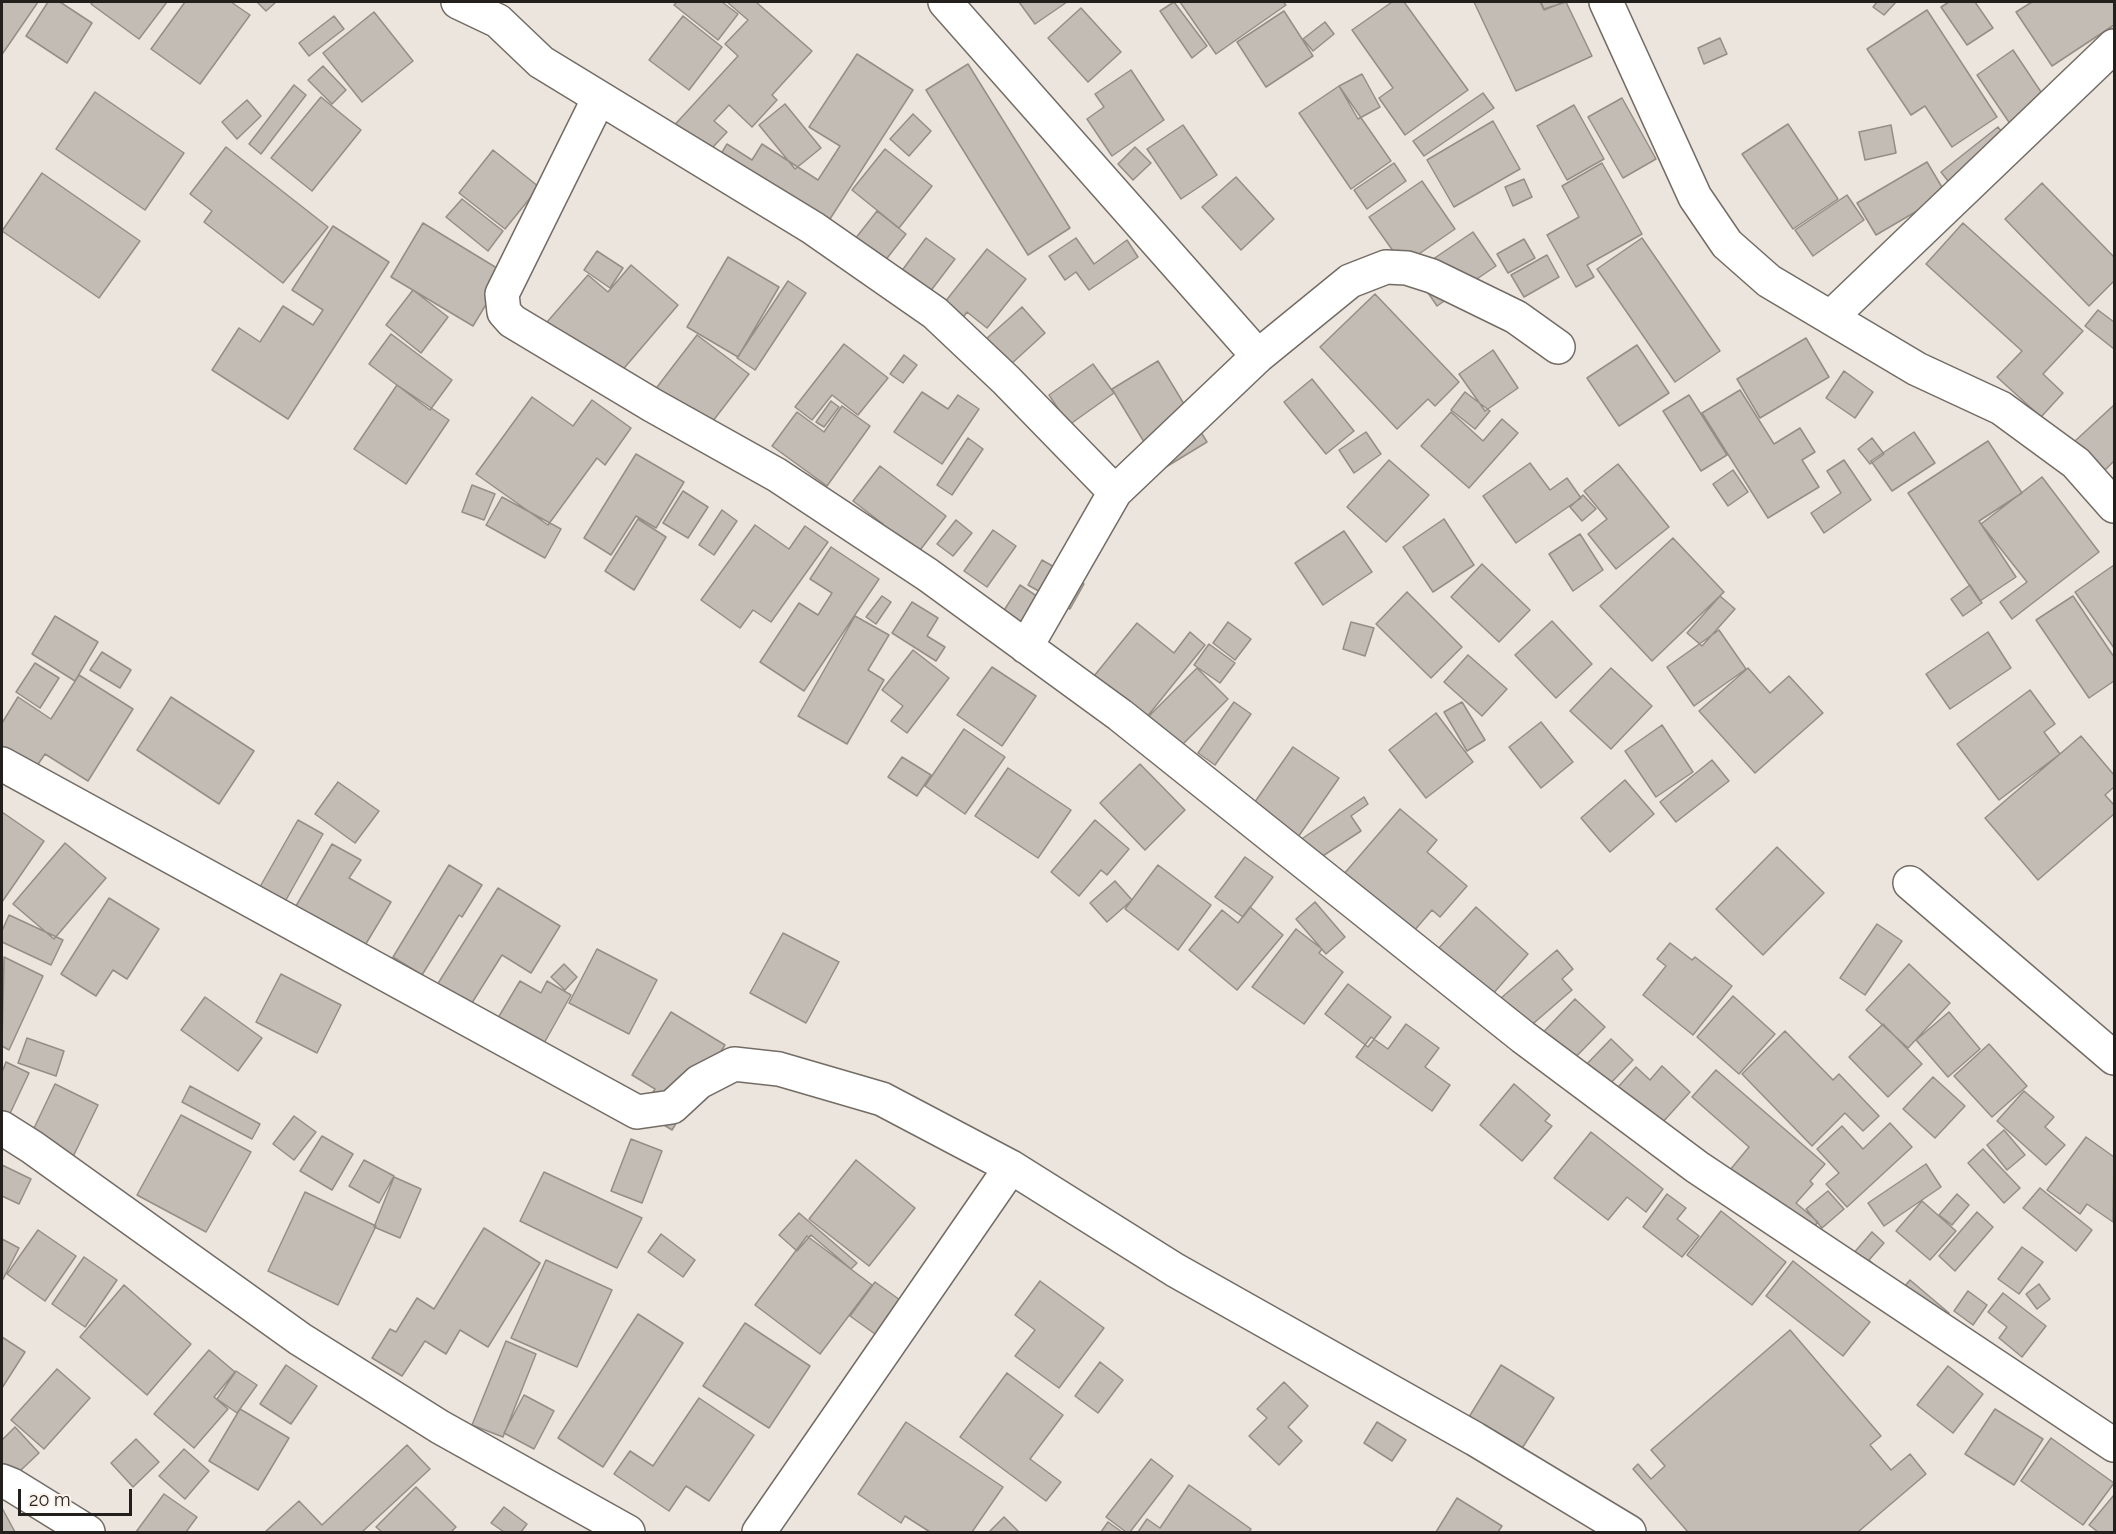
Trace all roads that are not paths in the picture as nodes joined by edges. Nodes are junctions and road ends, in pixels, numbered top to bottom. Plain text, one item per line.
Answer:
1 (458, 2) edge
2 (945, 2) edge
3 (1606, 2) edge
4 (507, 11) edge
5 (2115, 46) edge
6 (599, 98) junction
7 (1832, 316) junction
8 (1558, 347) dead end
9 (1258, 356) junction
10 (1115, 492) junction
11 (2115, 506) edge
12 (1026, 647) junction
13 (2, 764) edge
14 (1910, 883) dead end
15 (2115, 1058) edge
16 (2, 1128) edge
17 (1011, 1167) junction
18 (2115, 1445) edge
19 (2, 1481) edge
20 (88, 1533) edge
21 (628, 1533) edge
22 (759, 1533) edge
23 (1629, 1533) edge

1 - 4 street
2 - 9 street
3 - 7 street
4 - 6 street
5 - 7 street
6 - 10 street
6 - 12 street
7 - 11 street
8 - 9 street
9 - 10 street
10 - 12 street
12 - 18 street
13 - 17 street
14 - 15 street
16 - 21 street
17 - 22 street
17 - 23 street
19 - 20 street

